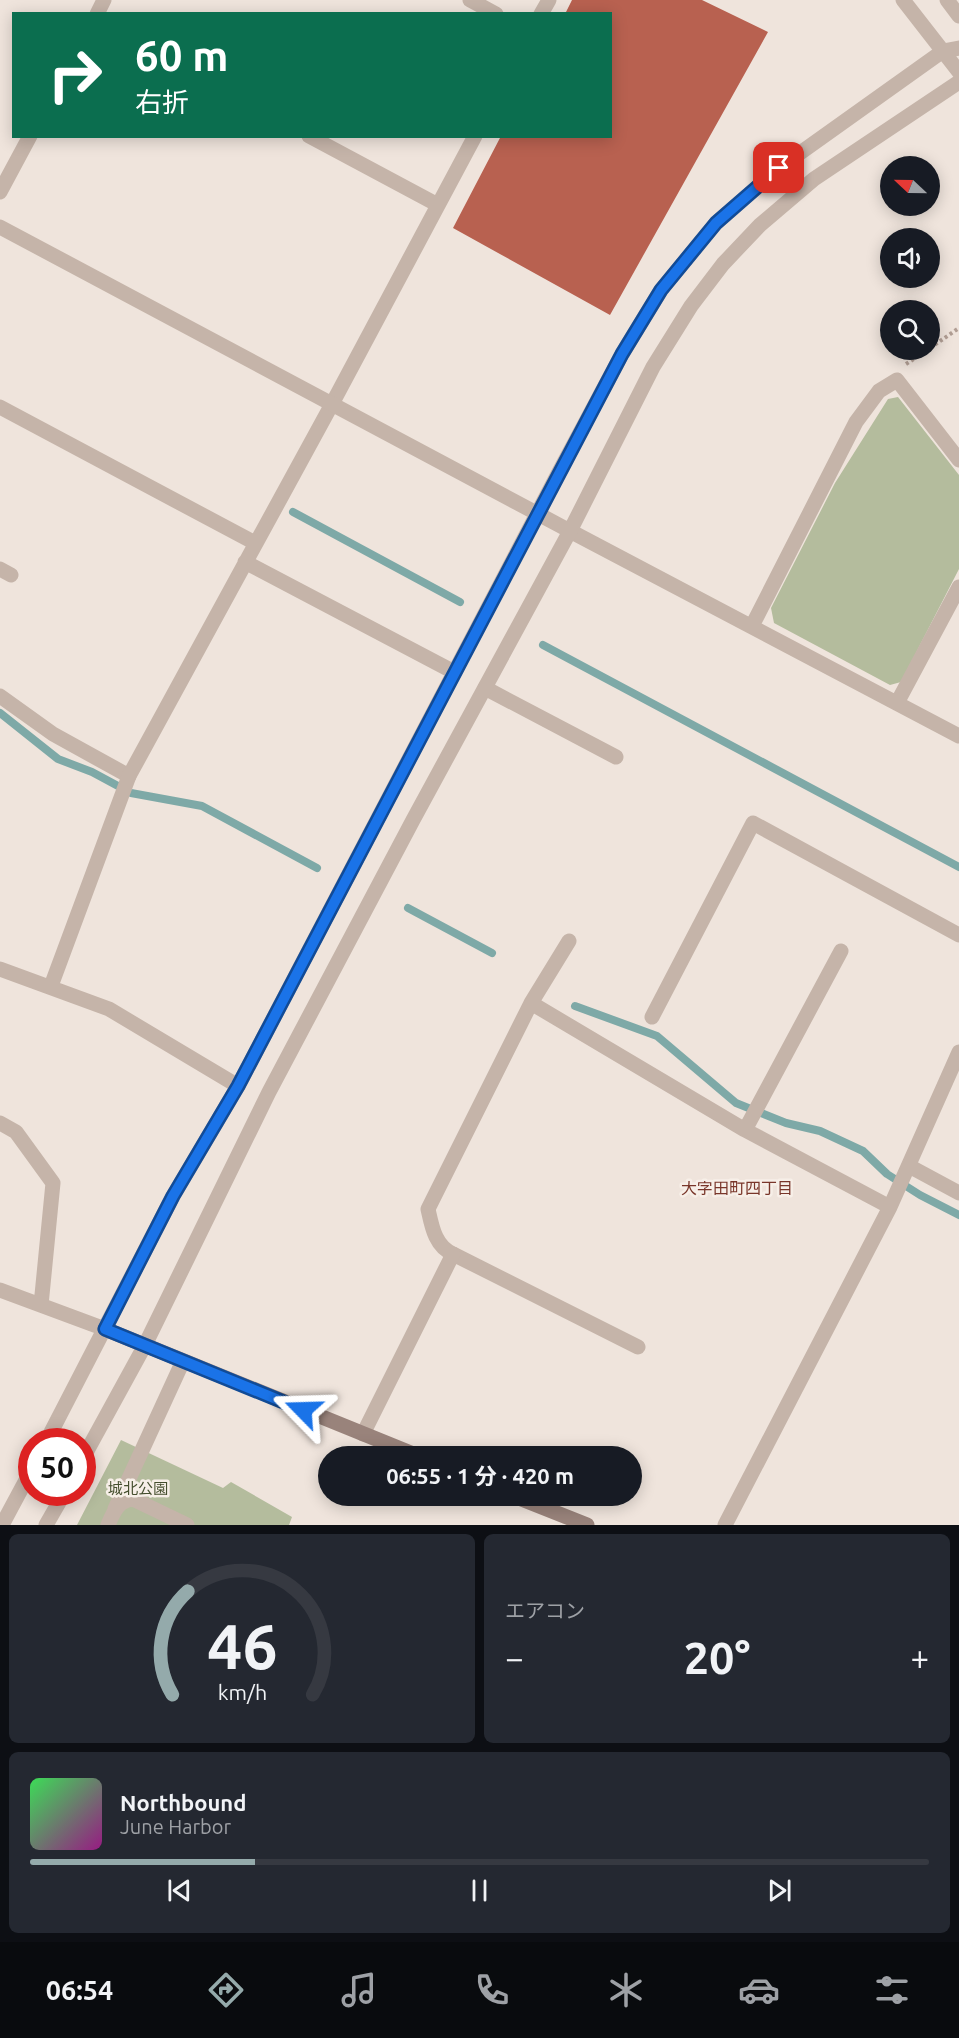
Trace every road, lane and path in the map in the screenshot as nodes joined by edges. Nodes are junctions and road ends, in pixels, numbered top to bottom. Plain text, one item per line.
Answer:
1 (470, 0) edge
2 (903, 0) edge
3 (947, 0) edge
4 (492, 12) edge
5 (959, 15) edge
6 (959, 48) edge
7 (943, 51) junction
8 (959, 72) edge
9 (959, 82) edge
10 (29, 138) edge
11 (313, 138) edge
12 (474, 138) edge
13 (0, 192) edge
14 (438, 205) junction
15 (0, 227) edge
16 (959, 328) edge
17 (940, 341) edge
18 (332, 404) junction
19 (0, 407) edge
20 (959, 460) edge
21 (537, 513) junction
22 (570, 531) junction
23 (255, 543) junction
24 (245, 562) junction
25 (959, 587) edge
26 (752, 626) junction
27 (454, 672) junction
28 (485, 688) junction
29 (0, 696) edge
30 (897, 703) junction
31 (959, 736) edge
32 (616, 757) dead end
33 (129, 776) junction
34 (959, 936) edge
35 (569, 941) dead end
36 (841, 951) dead end
37 (0, 969) edge
38 (51, 986) junction
39 (531, 1003) junction
40 (652, 1017) dead end
41 (959, 1052) edge
42 (238, 1086) junction
43 (0, 1123) edge
44 (745, 1130) junction
45 (907, 1170) junction
46 (959, 1194) edge
47 (890, 1207) junction
48 (453, 1254) junction
49 (0, 1290) edge
50 (41, 1305) junction
51 (105, 1329) junction
52 (144, 1345) junction
53 (638, 1347) dead end
54 (183, 1361) junction
55 (53, 1428) edge
56 (96, 1434) edge
57 (363, 1434) junction
58 (393, 1446) edge
59 (18, 1495) edge
60 (57, 1506) edge
61 (539, 1506) edge
62 (115, 1509) junction
63 (2, 1525) edge
64 (46, 1525) edge
65 (108, 1525) edge
66 (186, 1525) edge
67 (586, 1525) edge
68 (725, 1525) edge

1 - 4 street
2 - 7 street
3 - 5 street
6 - 7 street
7 - 8 street
7 - 21 street
9 - 22 street
10 - 13 street
11 - 14 street
12 - 14 street
14 - 18 street
15 - 18 street
16 - 17 path
18 - 21 street
18 - 23 street
19 - 23 street
20 - 26 street
21 - 22 street
21 - 27 street
22 - 26 street
22 - 28 street
23 - 24 street
24 - 27 street
24 - 33 street
25 - 30 street
26 - 30 street
27 - 42 street
28 - 32 street
28 - 52 street
29 - 33 street
30 - 31 street
33 - 38 street
34 - 40 street
35 - 39 street
36 - 44 street
37 - 38 street
38 - 42 street
39 - 44 street
39 - 48 street
41 - 45 street
42 - 51 street
43 - 50 street
44 - 47 street
45 - 46 street
45 - 47 street
47 - 68 street
48 - 53 street
48 - 57 street
49 - 50 street
50 - 51 street
51 - 52 main road
51 - 55 street
52 - 54 main road
52 - 56 street
54 - 57 main road
54 - 62 street
57 - 58 main road
59 - 63 street
60 - 64 street
61 - 67 main road
62 - 65 street
62 - 66 street

